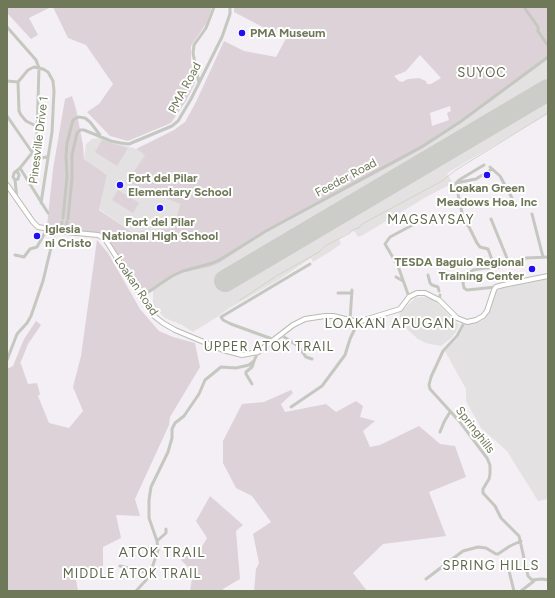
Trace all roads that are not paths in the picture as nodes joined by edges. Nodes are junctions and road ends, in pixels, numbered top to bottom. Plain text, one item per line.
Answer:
1 (214, 7) edge
2 (230, 7) edge
3 (524, 7) edge
4 (7, 27) edge
5 (548, 46) edge
6 (548, 57) edge
7 (39, 68) junction
8 (7, 81) edge
9 (18, 82) junction
10 (199, 83) junction
11 (7, 116) edge
12 (38, 127) junction
13 (100, 135) junction
14 (32, 153) junction
15 (47, 158) junction
16 (484, 165) dead end
17 (19, 170) junction
18 (456, 183) junction
19 (7, 185) edge
20 (512, 198) dead end
21 (16, 199) junction
22 (41, 203) junction
23 (65, 206) junction
24 (70, 206) junction
25 (48, 213) dead end
26 (532, 214) dead end
27 (491, 218) dead end
28 (420, 221) dead end
29 (47, 229) junction
30 (55, 230) junction
31 (63, 232) junction
32 (15, 255) dead end
33 (543, 257) junction
34 (548, 257) edge
35 (508, 263) junction
36 (310, 264) dead end
37 (495, 268) junction
38 (428, 275) dead end
39 (548, 276) edge
40 (396, 277) dead end
41 (403, 281) junction
42 (496, 287) junction
43 (439, 291) dead end
44 (338, 293) dead end
45 (142, 297) junction
46 (409, 297) junction
47 (350, 320) junction
48 (465, 321) junction
49 (358, 322) junction
50 (281, 335) junction
51 (275, 340) junction
52 (258, 352) junction
53 (312, 359) dead end
54 (7, 360) edge
55 (254, 361) junction
56 (252, 384) dead end
57 (291, 407) dead end
58 (450, 412) junction
59 (440, 432) dead end
60 (166, 529) dead end
61 (157, 541) junction
62 (521, 541) junction
63 (134, 548) dead end
64 (158, 550) junction
65 (120, 566) dead end
66 (509, 571) dead end
67 (150, 573) junction
68 (426, 579) dead end
69 (548, 580) edge
70 (534, 581) junction
71 (136, 591) edge
72 (514, 591) edge
73 (521, 591) edge

1 - 10 street
2 - 10 street, PMA Road
3 - 5 street
4 - 7 street, Pinesville Drive 1
6 - 45 street, Feeder Road
7 - 9 street
7 - 12 street
7 - 15 street, Pinesville Drive 1
8 - 9 street
9 - 12 street
10 - 13 street, PMA Road
11 - 14 street
12 - 14 street
13 - 23 street, PMA Road
13 - 24 street, PMA Road
14 - 15 street
14 - 17 street
15 - 22 street, Pinesville Drive 1
16 - 18 street
17 - 21 street
17 - 22 street
18 - 20 street
18 - 37 street
19 - 21 main road, Loakan Road
21 - 29 main road, Loakan Road
22 - 25 street
23 - 24 street
23 - 31 street, PMA Road
24 - 31 street, PMA Road
26 - 33 street
27 - 35 street
28 - 41 street
29 - 30 main road, Loakan Road
29 - 32 street
30 - 31 main road, Loakan Road
30 - 54 street
31 - 45 main road, Loakan Road
33 - 34 street
33 - 35 street
35 - 37 street
36 - 51 street
37 - 42 street
38 - 43 street
39 - 42 main road
40 - 41 street
41 - 46 street
42 - 48 main road
44 - 47 street
45 - 52 main road, Loakan Road
46 - 48 main road
46 - 49 main road
47 - 49 main road, Loakan Road
47 - 50 main road, Loakan Road
48 - 58 street, Springhills
49 - 57 street
50 - 51 main road, Loakan Road
50 - 53 street
51 - 52 main road, Loakan Road
52 - 55 street
55 - 56 street
55 - 61 street
58 - 59 street
58 - 62 street, Springhills
60 - 61 street
61 - 64 street
62 - 68 street
62 - 70 street, Springhills
63 - 64 street
64 - 67 street
65 - 67 street
66 - 72 street
67 - 71 street
69 - 70 street
70 - 73 street

